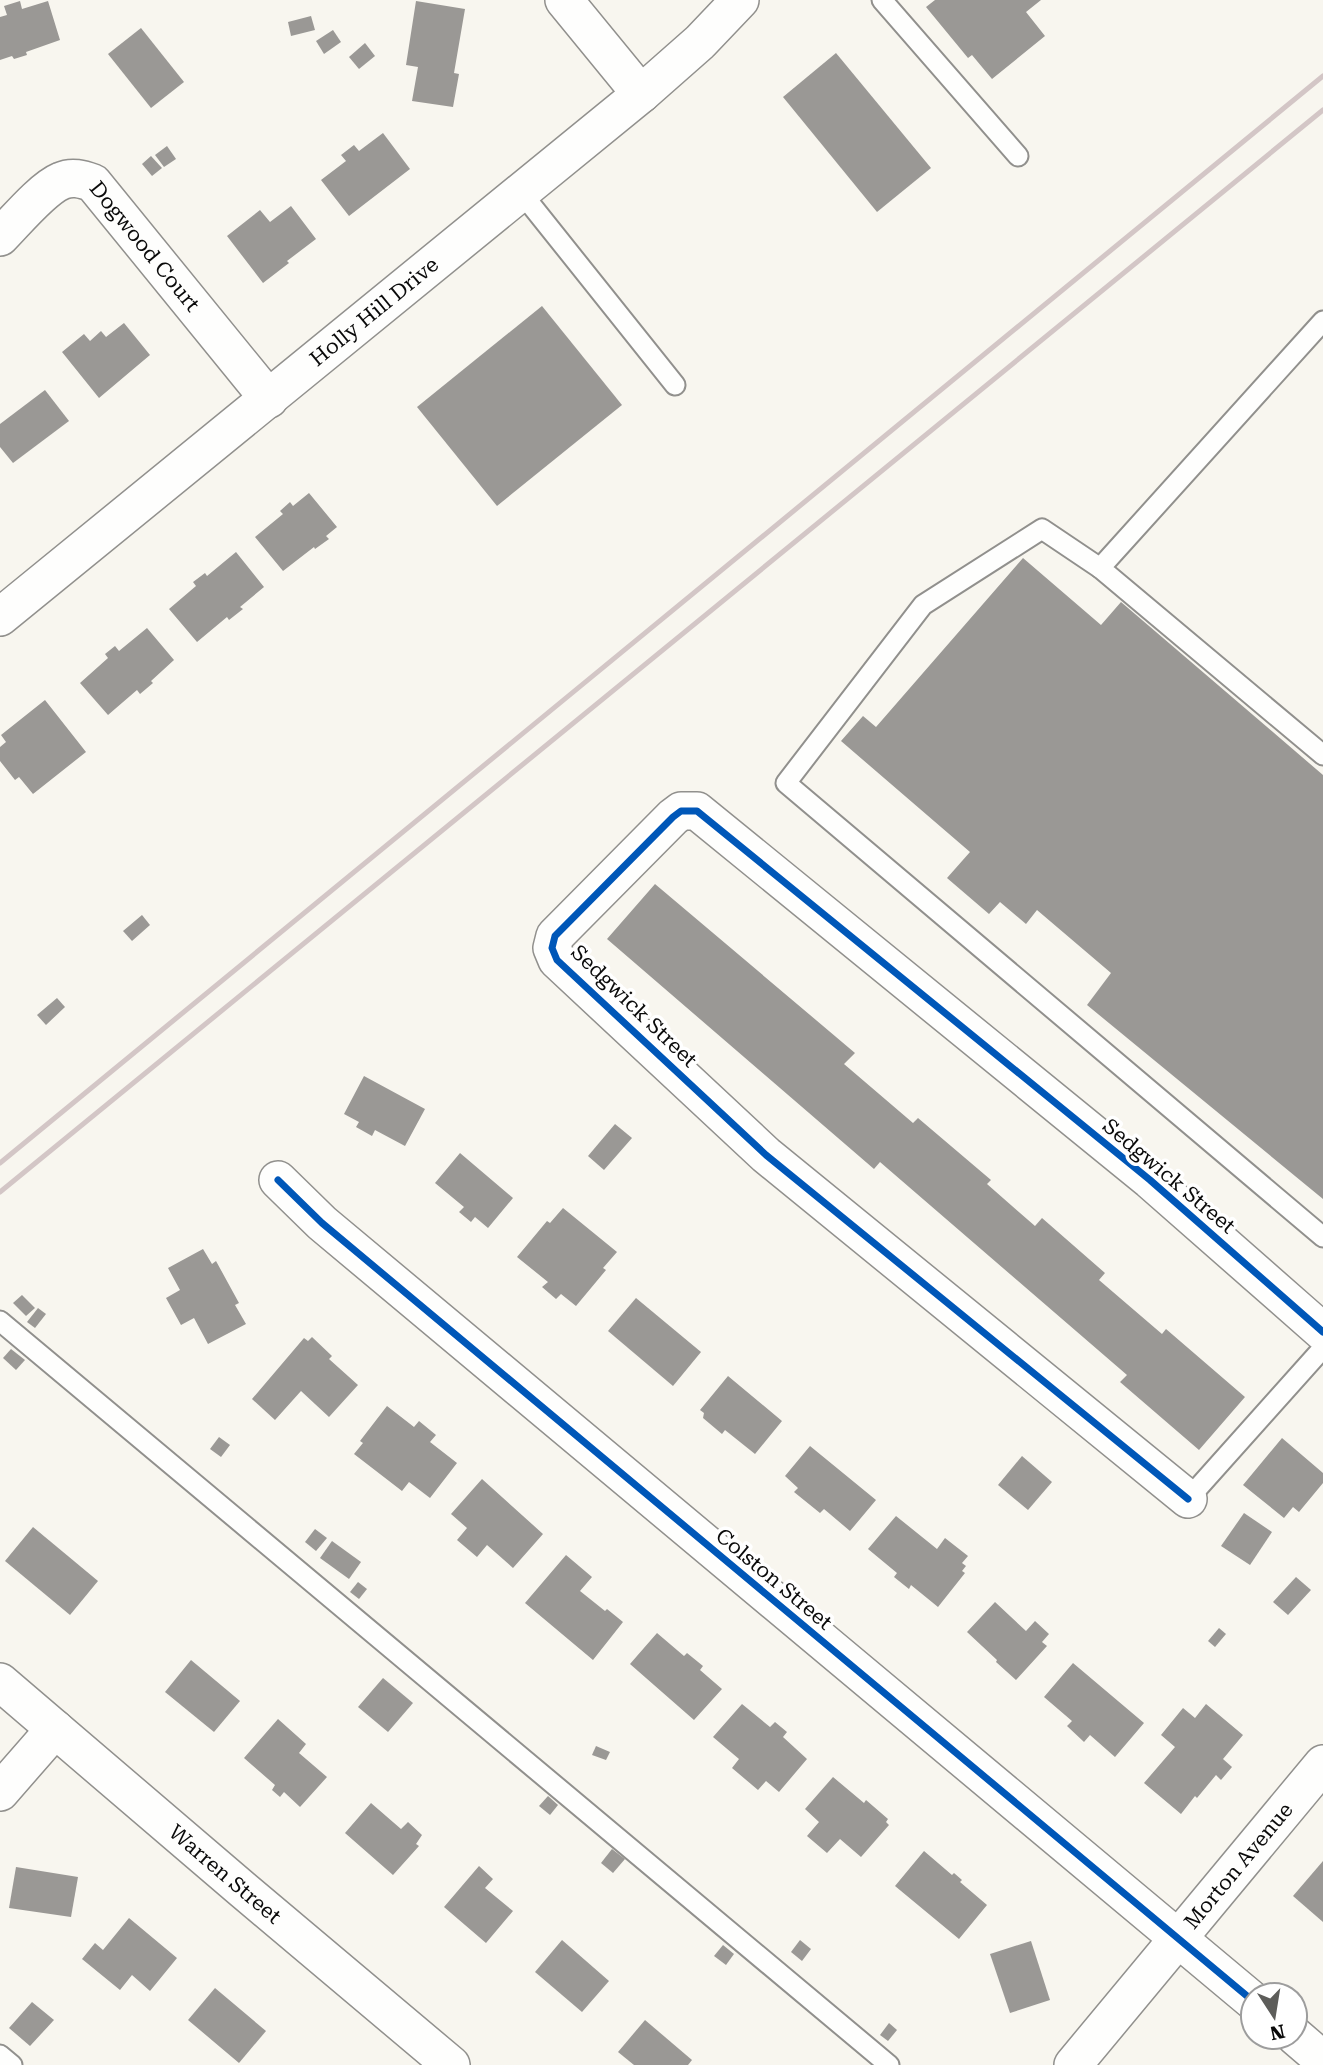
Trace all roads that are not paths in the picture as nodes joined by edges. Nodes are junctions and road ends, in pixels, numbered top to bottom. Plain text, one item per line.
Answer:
1 (564, 0) edge
2 (740, 0) edge
3 (882, 0) edge
4 (641, 94) junction
5 (1018, 156) dead end
6 (520, 191) junction
7 (0, 237) edge
8 (1323, 321) edge
9 (675, 385) dead end
10 (269, 399) junction
11 (1100, 568) junction
12 (0, 617) edge
13 (1323, 755) edge
14 (278, 1180) dead end
15 (1323, 1237) edge
16 (0, 1321) edge
17 (1323, 1332) edge
18 (1323, 1348) edge
19 (1188, 1499) joint
20 (0, 1682) edge
21 (55, 1729) junction
22 (1323, 1764) edge
23 (0, 1792) edge
24 (1178, 1937) junction
25 (1239, 1989) edge
26 (1309, 2048) edge
27 (0, 2055) edge
28 (1323, 2060) edge
29 (12, 2065) edge
30 (452, 2065) edge
31 (889, 2065) edge
32 (1073, 2065) edge

1 - 4 street
2 - 4 street, Holly Hill Drive
3 - 5 lane
4 - 6 street, Holly Hill Drive
6 - 9 lane
6 - 10 street, Holly Hill Drive
7 - 10 street, Dogwood Court
8 - 11 lane
10 - 12 street, Holly Hill Drive
11 - 13 lane
11 - 15 lane
14 - 24 street, Colston Street
16 - 31 lane
17 - 19 street, Sedgwick Street
18 - 19 lane
20 - 21 street, Warren Street
21 - 23 street
21 - 30 street, Warren Street
22 - 24 street, Morton Avenue
24 - 25 street, Colston Street
24 - 32 street, Morton Avenue
26 - 28 street
27 - 29 lane

